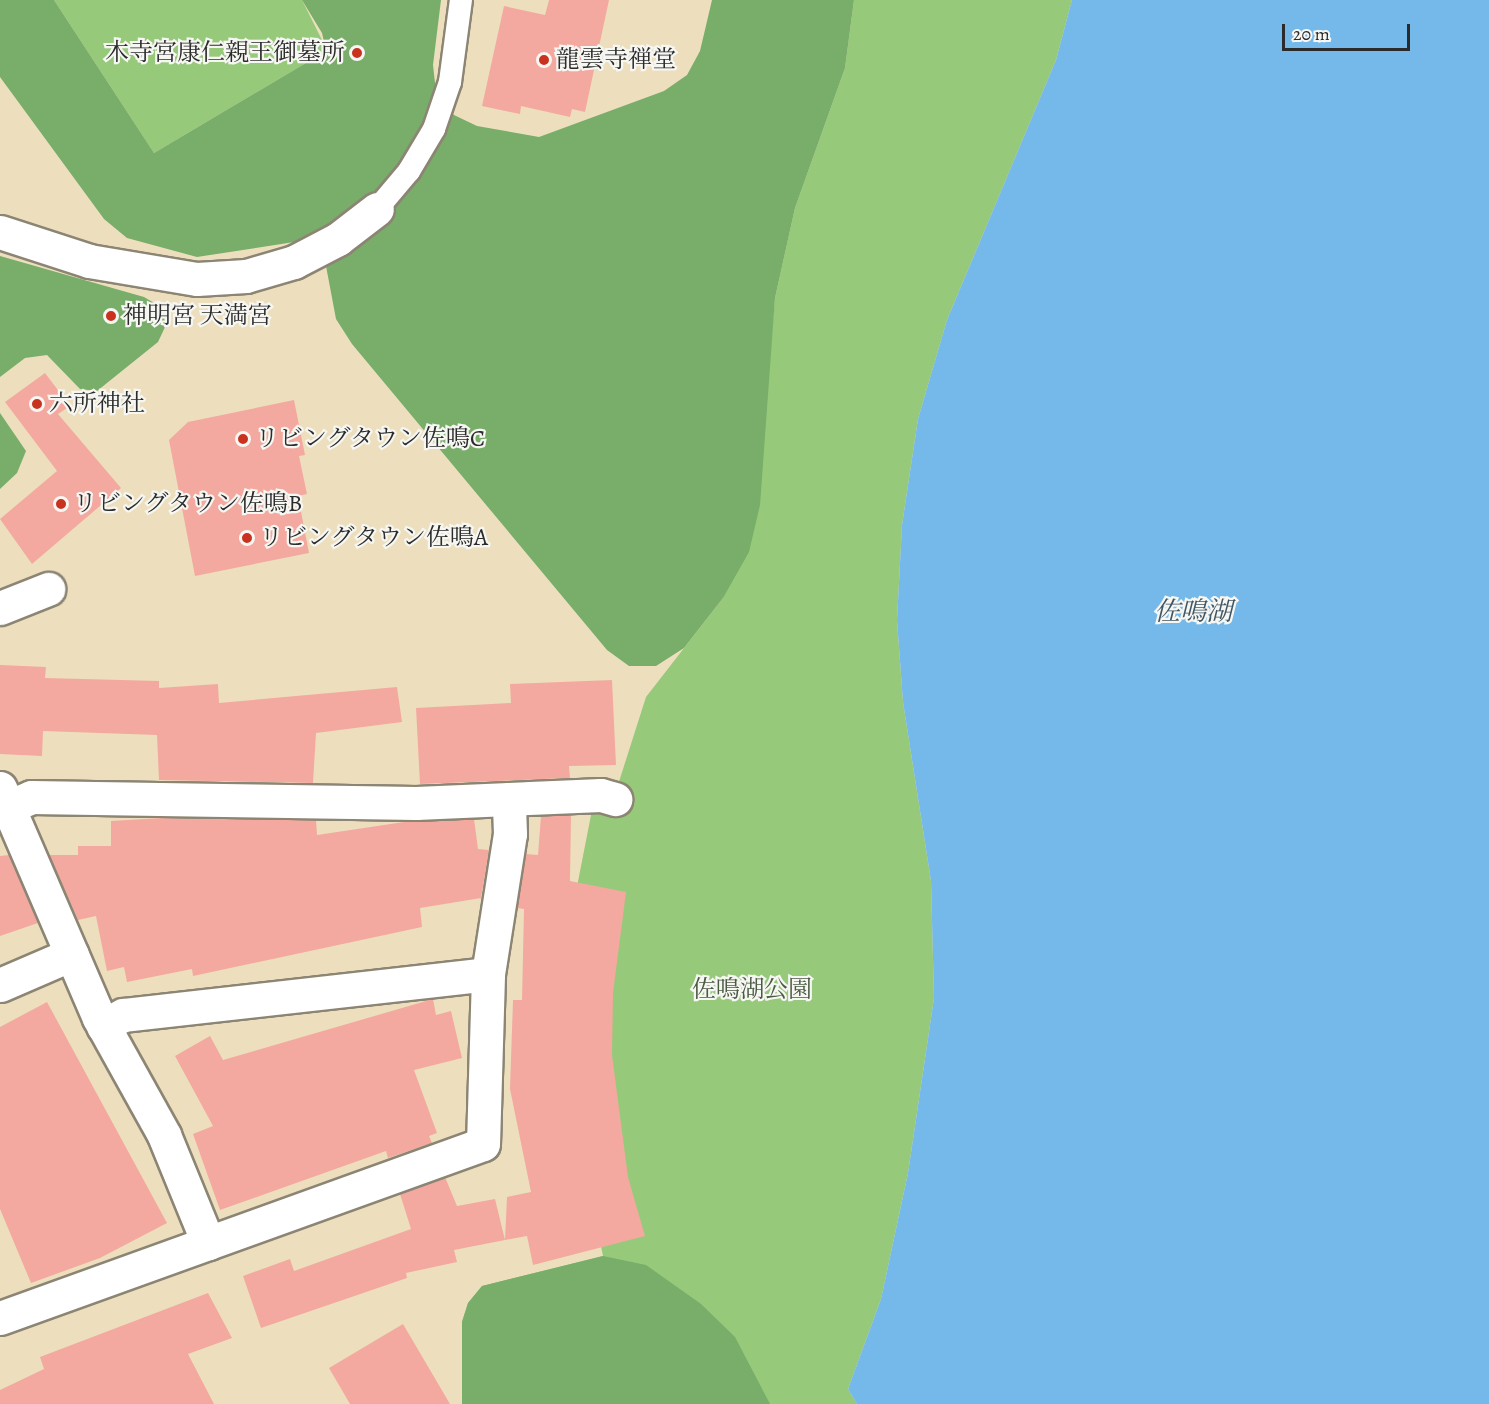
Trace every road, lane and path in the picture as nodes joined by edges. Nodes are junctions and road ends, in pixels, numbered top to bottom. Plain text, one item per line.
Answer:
1 (461, 0) edge
2 (377, 209) joint
3 (0, 232) edge
4 (48, 588) dead end
5 (0, 608) edge
6 (4, 797) edge
7 (509, 799) junction
8 (615, 799) dead end
9 (72, 954) junction
10 (488, 974) junction
11 (0, 985) edge
12 (104, 1026) junction
13 (208, 1244) junction
14 (0, 1318) edge

1 - 2 lane
2 - 3 street
4 - 5 street
6 - 7 street
6 - 9 street
7 - 8 street
7 - 10 street
9 - 11 street
9 - 12 street
10 - 12 street
10 - 13 street
12 - 13 street
13 - 14 street

